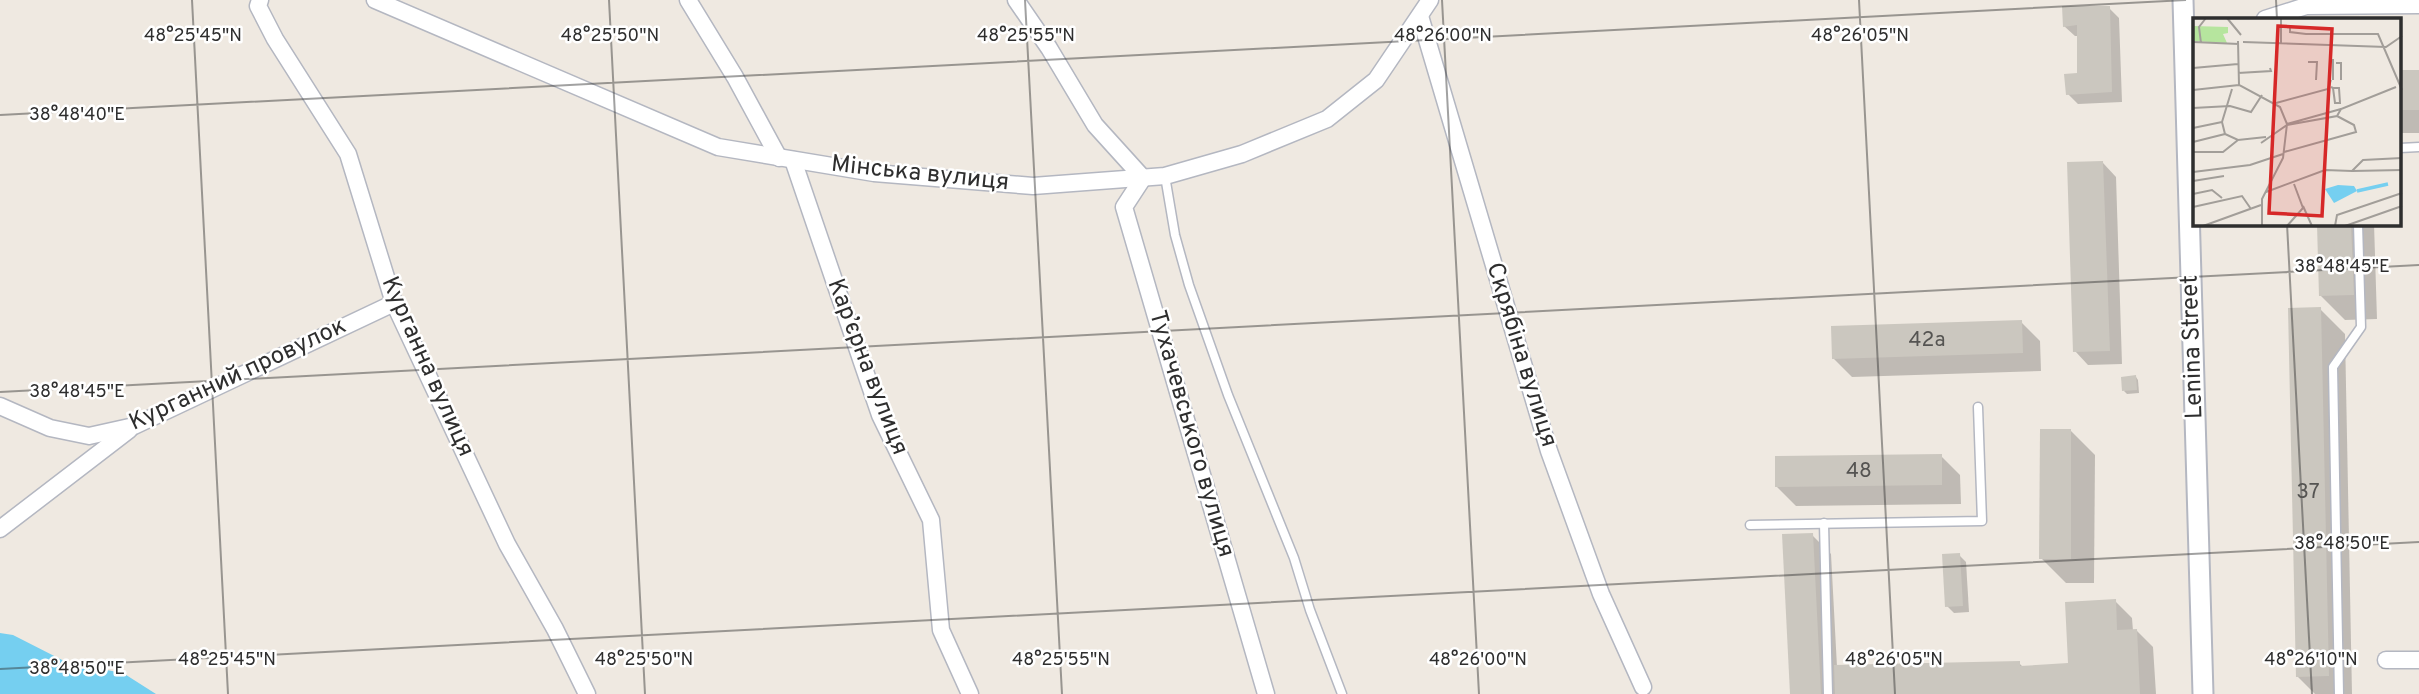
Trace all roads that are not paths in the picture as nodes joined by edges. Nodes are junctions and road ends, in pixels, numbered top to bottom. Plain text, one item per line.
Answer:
1 (260, 0) edge
2 (376, 0) edge
3 (688, 0) edge
4 (1016, 0) edge
5 (1430, 0) edge
6 (2183, 0) edge
7 (2419, 5) edge
8 (1420, 16) junction
9 (2268, 18) edge
10 (2190, 44) edge
11 (786, 159) junction
12 (1165, 176) junction
13 (1143, 178) junction
14 (2193, 194) edge
15 (2194, 226) edge
16 (2358, 226) edge
17 (394, 303) junction
18 (0, 406) edge
19 (1978, 407) dead end
20 (134, 426) junction
21 (1824, 523) junction
22 (1750, 525) dead end
23 (0, 529) edge
24 (2386, 660) dead end
25 (2419, 660) edge
26 (1645, 690) edge
27 (587, 694) edge
28 (970, 694) edge
29 (1266, 694) edge
30 (1342, 694) edge
31 (1828, 694) edge
32 (2203, 694) edge
33 (2339, 694) edge

1 - 17 street, Курганна вулиця
2 - 11 street, Мінська вулиця
3 - 11 street, Кар’єрна вулиця
4 - 13 street
5 - 8 street, Мінська вулиця
6 - 10 street, Lenina Street
7 - 9 street
8 - 12 street, Мінська вулиця
8 - 26 street, Скрябіна вулиця
10 - 14 street, Lenina Street
11 - 13 street, Мінська вулиця
11 - 28 street, Кар’єрна вулиця
12 - 13 street, Мінська вулиця
12 - 30 lane
13 - 29 street, Тухачевського вулиця
15 - 32 street, Lenina Street
16 - 33 lane
17 - 20 street, Курганний провулок
17 - 27 street, Курганна вулиця
18 - 20 street, Курганний провулок
19 - 21 lane
20 - 23 street
21 - 22 lane
21 - 31 lane
24 - 25 street

